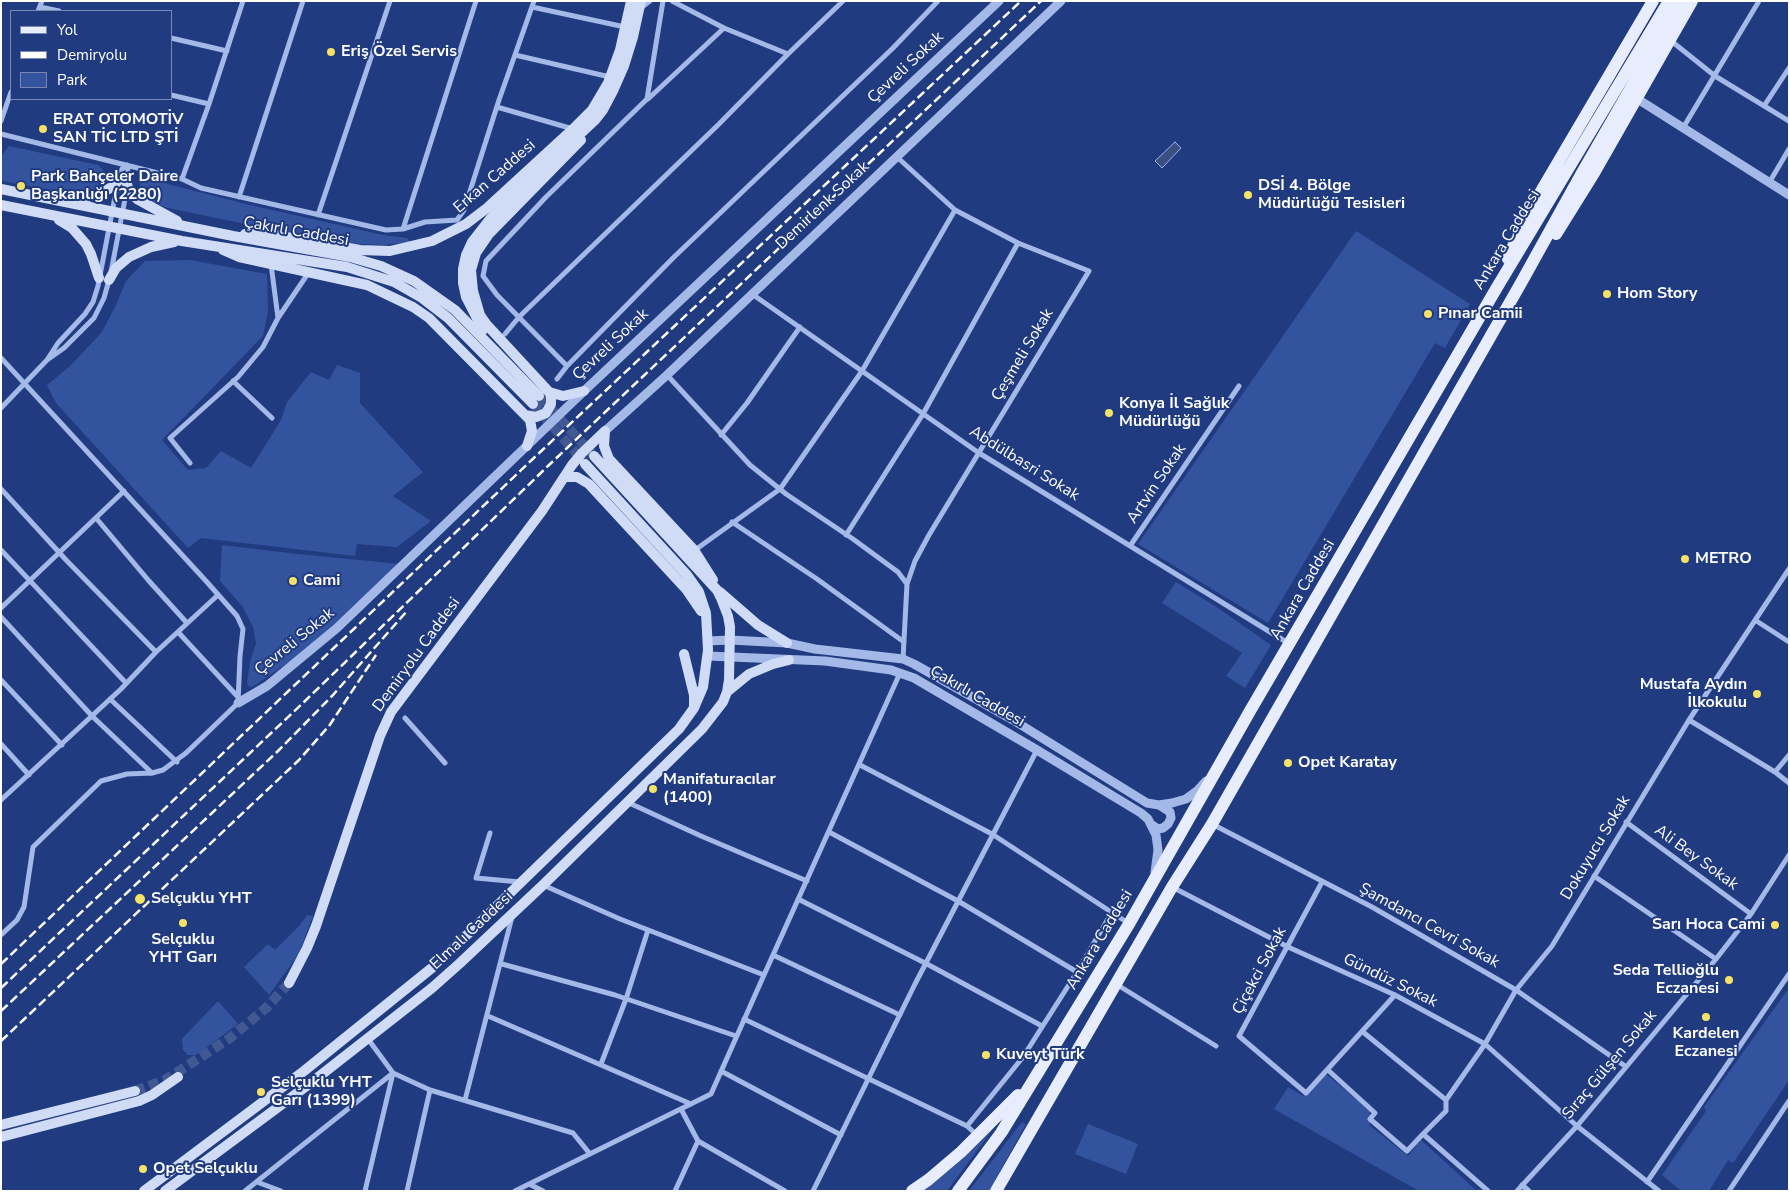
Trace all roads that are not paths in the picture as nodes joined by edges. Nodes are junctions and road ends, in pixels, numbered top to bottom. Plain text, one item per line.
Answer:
1 (243, 1) edge
2 (303, 1) edge
3 (390, 1) edge
4 (476, 1) edge
5 (631, 1) edge
6 (650, 1) edge
7 (663, 1) edge
8 (672, 1) edge
9 (843, 1) edge
10 (938, 1) edge
11 (999, 1) edge
12 (1061, 1) edge
13 (1653, 1) edge
14 (1669, 1) edge
15 (1681, 1) edge
16 (1692, 1) edge
17 (1759, 1) edge
18 (533, 4) edge
19 (640, 5) edge
20 (40, 6) edge
21 (55, 10) edge
22 (625, 27) junction
23 (724, 28) junction
24 (172, 38) edge
25 (1670, 40) junction
26 (226, 51) junction
27 (788, 54) junction
28 (515, 55) junction
29 (1789, 68) edge
30 (1715, 76) junction
31 (610, 77) junction
32 (172, 94) edge
33 (10, 95) edge
34 (1636, 98) junction
35 (647, 99) junction
36 (209, 104) junction
37 (1764, 106) junction
38 (497, 107) junction
39 (596, 119) junction
40 (1, 121) edge
41 (1789, 121) edge
42 (1683, 128) junction
43 (573, 129) junction
44 (1, 134) edge
45 (1789, 149) edge
46 (897, 157) junction
47 (127, 165) junction
48 (182, 179) junction
49 (123, 182) junction
50 (1769, 183) junction
51 (1, 189) edge
52 (1789, 196) edge
53 (239, 197) junction
54 (68, 202) junction
55 (2, 206) edge
56 (955, 210) junction
57 (111, 211) junction
58 (122, 213) junction
59 (47, 215) junction
60 (318, 216) junction
61 (108, 226) junction
62 (184, 226) junction
63 (119, 229) junction
64 (403, 229) junction
65 (232, 236) junction
66 (182, 241) junction
67 (1018, 243) junction
68 (212, 246) junction
69 (271, 264) junction
70 (309, 272) junction
71 (104, 279) junction
72 (1521, 283) junction
73 (1496, 289) junction
74 (752, 294) junction
75 (518, 317) junction
76 (278, 318) junction
77 (800, 327) junction
78 (505, 334) dead end
79 (499, 354) junction
80 (1, 358) edge
81 (47, 360) junction
82 (567, 366) junction
83 (862, 371) junction
84 (667, 375) junction
85 (557, 380) dead end
86 (233, 381) junction
87 (25, 382) junction
88 (1239, 386) dead end
89 (584, 391) junction
90 (540, 397) junction
91 (1, 408) edge
92 (923, 414) junction
93 (525, 415) junction
94 (272, 418) dead end
95 (605, 432) junction
96 (721, 435) junction
97 (527, 446) junction
98 (979, 453) junction
99 (594, 456) tunnel mouth
100 (190, 463) dead end
101 (585, 464) tunnel mouth
102 (564, 477) junction
103 (780, 489) junction
104 (1, 490) edge
105 (124, 490) junction
106 (96, 518) junction
107 (732, 522) junction
108 (846, 535) junction
109 (1130, 546) junction
110 (1, 550) edge
111 (694, 550) junction
112 (60, 554) junction
113 (1789, 569) edge
114 (30, 581) junction
115 (907, 584) junction
116 (717, 590) junction
117 (218, 595) junction
118 (1, 608) edge
119 (1, 617) edge
120 (1755, 620) junction
121 (187, 623) junction
122 (708, 628) junction
123 (178, 632) junction
124 (730, 640) junction
125 (708, 641) junction
126 (904, 642) junction
127 (1789, 642) edge
128 (787, 643) junction
129 (1290, 644) junction
130 (156, 652) junction
131 (684, 654) dead end
132 (708, 656) junction
133 (730, 657) junction
134 (903, 659) junction
135 (789, 660) junction
136 (901, 673) junction
137 (1, 680) edge
138 (126, 684) junction
139 (727, 692) junction
140 (110, 699) junction
141 (238, 700) junction
142 (694, 708) junction
143 (92, 716) junction
144 (405, 718) dead end
145 (1689, 720) junction
146 (1, 744) edge
147 (62, 745) junction
148 (1037, 750) junction
149 (1789, 755) edge
150 (177, 762) junction
151 (445, 763) dead end
152 (860, 765) junction
153 (1217, 770) junction
154 (1774, 772) junction
155 (152, 773) junction
156 (30, 775) junction
157 (1789, 784) edge
158 (1, 800) edge
159 (627, 802) junction
160 (1159, 805) junction
161 (1626, 822) junction
162 (1212, 824) junction
163 (1152, 825) junction
164 (829, 832) junction
165 (490, 833) dead end
166 (992, 834) junction
167 (1789, 855) edge
168 (1594, 876) junction
169 (1154, 880) junction
170 (807, 881) junction
171 (523, 882) junction
172 (1322, 882) junction
173 (543, 885) junction
174 (1172, 887) junction
175 (798, 899) junction
176 (958, 901) junction
177 (514, 912) junction
178 (1112, 912) junction
179 (1751, 914) junction
180 (1129, 924) junction
181 (648, 930) junction
182 (1, 935) edge
183 (1288, 947) junction
184 (773, 955) junction
185 (1716, 959) junction
186 (502, 964) junction
187 (927, 964) junction
188 (1077, 972) junction
189 (764, 974) junction
190 (1789, 974) edge
191 (289, 983) tunnel mouth
192 (1116, 984) junction
193 (1516, 990) junction
194 (1395, 995) junction
195 (626, 999) junction
196 (900, 1015) junction
197 (488, 1016) junction
198 (744, 1019) junction
199 (1042, 1026) junction
200 (1363, 1032) junction
201 (736, 1036) junction
202 (367, 1038) junction
203 (1485, 1044) junction
204 (1216, 1046) dead end
205 (600, 1064) junction
206 (1625, 1066) junction
207 (1328, 1070) junction
208 (721, 1071) junction
209 (393, 1073) junction
210 (1037, 1075) junction
211 (178, 1076) dead end
212 (869, 1079) junction
213 (430, 1090) junction
214 (135, 1091) tunnel mouth
215 (465, 1100) junction
216 (1446, 1100) junction
217 (1789, 1101) edge
218 (691, 1104) junction
219 (681, 1109) junction
220 (1, 1125) edge
221 (1576, 1126) junction
222 (972, 1131) junction
223 (1423, 1134) junction
224 (841, 1135) junction
225 (1, 1138) edge
226 (698, 1141) junction
227 (590, 1154) junction
228 (1015, 1157) junction
229 (257, 1182) junction
230 (1647, 1182) junction
231 (530, 1184) junction
232 (1522, 1185) junction
233 (960, 1189) edge
234 (144, 1191) edge
235 (165, 1191) edge
236 (245, 1191) edge
237 (282, 1191) edge
238 (364, 1191) edge
239 (407, 1191) edge
240 (515, 1191) edge
241 (543, 1191) edge
242 (675, 1191) edge
243 (785, 1191) edge
244 (813, 1191) edge
245 (912, 1191) edge
246 (996, 1191) edge
247 (1006, 1191) edge
248 (1488, 1191) edge
249 (1517, 1191) edge
250 (1529, 1191) edge
251 (1659, 1191) edge
252 (1730, 1191) edge

1 - 26 street
2 - 53 street
3 - 60 street
4 - 64 street
5 - 22 main road, Erkan Caddesi
6 - 19 street
7 - 35 street
8 - 23 street
9 - 27 street
10 - 82 street
11 - 89 street, Çevreli Sokak
12 - 46 street, Demirlenk Sokak
13 - 73 main road
14 - 73 main road, Ankara Caddesi
15 - 72 main road, Ankara Caddesi
16 - 25 main road
17 - 30 street
18 - 22 street
18 - 28 street
19 - 39 main road, Erkan Caddesi
20 - 21 street
22 - 31 main road, Erkan Caddesi
23 - 27 street
23 - 35 street
24 - 26 street
25 - 30 street
25 - 34 main road
26 - 36 street
27 - 75 street
28 - 31 street
28 - 38 street
29 - 37 street
30 - 37 street
30 - 42 street
31 - 43 main road, Erkan Caddesi
32 - 36 street
33 - 40 street
34 - 42 street
34 - 72 main road
35 - 75 street
36 - 48 street
37 - 41 street
38 - 43 street
38 - 64 street
39 - 79 main road, Erkan Caddesi
39 - 90 main road
42 - 50 street
43 - 65 main road, Erkan Caddesi
44 - 47 street
45 - 50 street
46 - 56 street, Çeşmeli Sokak
46 - 74 street, Demirlenk Sokak
47 - 48 street
47 - 49 street
47 - 49 street
48 - 53 street
49 - 54 main road
49 - 57 street
49 - 58 street
49 - 62 main road
50 - 52 street
51 - 54 main road, Çakırlı Caddesi
53 - 60 street
54 - 57 main road, Çakırlı Caddesi
55 - 59 main road, Çakırlı Caddesi
56 - 67 street, Çeşmeli Sokak
56 - 83 street
57 - 58 main road, Çakırlı Caddesi
57 - 61 street
58 - 62 main road, Çakırlı Caddesi
58 - 63 street
59 - 61 main road, Çakırlı Caddesi
59 - 71 main road
60 - 64 street
61 - 63 main road, Çakırlı Caddesi
61 - 71 street
62 - 65 main road, Çakırlı Caddesi
63 - 66 main road, Çakırlı Caddesi
63 - 71 street
65 - 79 main road, Çakırlı Caddesi
66 - 68 main road, Çakırlı Caddesi
66 - 71 main road
67 - 92 street
67 - 98 street, Çeşmeli Sokak
68 - 69 main road
68 - 90 main road, Çakırlı Caddesi
69 - 70 main road
69 - 76 street
70 - 76 street
70 - 93 main road
71 - 81 street
71 - 81 street
72 - 162 main road, Ankara Caddesi
73 - 129 main road, Ankara Caddesi
74 - 77 street, Abdülbasri Sokak
74 - 84 street, Demirlenk Sokak
75 - 78 street
75 - 82 street
76 - 86 street
77 - 83 street, Abdülbasri Sokak
77 - 96 street
79 - 90 main road, Çakırlı Caddesi
80 - 87 street
81 - 87 street
82 - 85 street
83 - 92 street, Abdülbasri Sokak
83 - 103 street
84 - 95 street, Demirlenk Sokak
84 - 96 street
86 - 94 street
86 - 100 street
87 - 91 street
87 - 105 street
88 - 109 street, Artvin Sokak
89 - 90 main road
89 - 97 street, Çevreli Sokak
90 - 93 main road
92 - 98 street, Abdülbasri Sokak
92 - 108 street
93 - 97 main road
95 - 102 main road, Demiryolu Caddesi
95 - 111 main road
96 - 103 street
97 - 141 street, Çevreli Sokak
98 - 109 street, Abdülbasri Sokak
98 - 115 street, Çeşmeli Sokak
99 - 116 main road
101 - 122 main road
102 - 122 main road
102 - 191 main road, Demiryolu Caddesi
103 - 107 street
103 - 108 street
104 - 112 street
105 - 106 street
105 - 117 street
106 - 112 street
106 - 121 street
107 - 111 street
107 - 126 street
108 - 115 street
109 - 129 street, Abdülbasri Sokak
110 - 114 street
111 - 116 main road
112 - 114 street
112 - 130 street
113 - 120 street, Dokuyucu Sokak
114 - 118 street
114 - 138 street
115 - 126 street, Çeşmeli Sokak
116 - 124 main road
116 - 128 main road
117 - 121 street
117 - 141 street
119 - 143 street
120 - 127 street
120 - 145 street, Dokuyucu Sokak
121 - 123 street
122 - 125 main road
123 - 130 street
123 - 141 street
124 - 125 street, Çakırlı Caddesi
124 - 128 street, Çakırlı Caddesi
124 - 133 main road, Elmalı Caddesi
125 - 132 main road, Elmalı Caddesi
126 - 134 street, Çeşmeli Sokak
128 - 134 street, Çakırlı Caddesi
129 - 153 main road, Ankara Caddesi
130 - 138 street
131 - 142 main road
132 - 133 street, Çakırlı Caddesi
132 - 142 main road, Elmalı Caddesi
133 - 135 street, Çakırlı Caddesi
133 - 139 main road, Elmalı Caddesi
134 - 160 street, Çakırlı Caddesi
135 - 136 street, Çakırlı Caddesi
135 - 139 main road
136 - 148 street, Çakırlı Caddesi
136 - 152 street
137 - 147 street
138 - 140 street
139 - 159 main road, Elmalı Caddesi
140 - 143 street
140 - 150 street
141 - 150 street
142 - 171 main road, Elmalı Caddesi
143 - 147 street
143 - 155 street
144 - 151 street
145 - 154 street
145 - 161 street, Dokuyucu Sokak
146 - 156 street
147 - 156 street
148 - 163 street, Çakırlı Caddesi
148 - 166 street
149 - 154 street
150 - 155 street
152 - 164 street
152 - 166 street
153 - 160 street
153 - 169 main road, Ankara Caddesi
154 - 157 street
155 - 182 street
156 - 158 street
159 - 170 street
159 - 173 main road, Elmalı Caddesi
160 - 163 street
161 - 168 street, Dokuyucu Sokak
161 - 179 street, Ali Bey Sokak
162 - 172 street, Şamdancı Cevri Sokak
162 - 174 main road, Ankara Caddesi
163 - 169 street
164 - 170 street
164 - 176 street
165 - 171 street
166 - 176 street
166 - 178 street
167 - 179 street, Sıraç Gülşen Sokak
168 - 185 street
168 - 193 street, Dokuyucu Sokak
169 - 180 main road, Ankara Caddesi
170 - 175 street
171 - 234 main road, Elmalı Caddesi
172 - 183 street, Çiçekci Sokak
172 - 193 street, Şamdancı Cevri Sokak
173 - 177 main road, Elmalı Caddesi
173 - 181 street
174 - 183 street, Gündüz Sokak
174 - 192 main road, Ankara Caddesi
175 - 184 street
175 - 187 street
176 - 187 street
176 - 188 street
177 - 186 street
177 - 202 main road, Elmalı Caddesi
178 - 180 street
178 - 188 street
179 - 185 street, Sıraç Gülşen Sokak
180 - 210 main road, Ankara Caddesi
181 - 189 street
181 - 195 street
183 - 194 street, Gündüz Sokak
183 - 207 street, Çiçekci Sokak
184 - 189 street
184 - 196 street
185 - 206 street, Sıraç Gülşen Sokak
186 - 195 street
186 - 197 street
187 - 196 street
187 - 199 street
188 - 199 street
189 - 198 street
190 - 230 street
192 - 204 street
192 - 228 main road, Ankara Caddesi
193 - 203 street, Dokuyucu Sokak
193 - 206 street, Şamdancı Cevri Sokak
194 - 200 street, Çiçekci Sokak
194 - 203 street, Gündüz Sokak
195 - 201 street
195 - 205 street
196 - 212 street
197 - 205 street
197 - 215 street
198 - 201 street
198 - 212 street
199 - 222 street
200 - 207 street, Çiçekci Sokak
200 - 216 street
201 - 208 street
202 - 209 street
202 - 235 main road, Elmalı Caddesi
203 - 216 street, Dokuyucu Sokak
203 - 221 street, Gündüz Sokak
205 - 218 street
206 - 221 street, Sıraç Gülşen Sokak
207 - 223 street, Dokuyucu Sokak
208 - 218 street
208 - 224 street
209 - 213 street
209 - 229 street
209 - 238 street
210 - 222 main road
210 - 233 main road, Ankara Caddesi
211 - 225 main road
212 - 222 street
212 - 224 street
213 - 215 street
213 - 239 street
214 - 220 main road
215 - 227 street
216 - 223 street, Dokuyucu Sokak
217 - 252 street
218 - 219 street
219 - 226 street
219 - 227 street
221 - 230 street, Gündüz Sokak
221 - 232 street, Sıraç Gülşen Sokak
222 - 245 main road
223 - 248 street
224 - 244 street
226 - 242 street
226 - 243 street
227 - 231 street
228 - 246 main road, Ankara Caddesi
228 - 247 main road
229 - 236 street
229 - 237 street
230 - 251 street, Gündüz Sokak
231 - 240 street
231 - 241 street
232 - 249 street, Sıraç Gülşen Sokak
232 - 250 street

